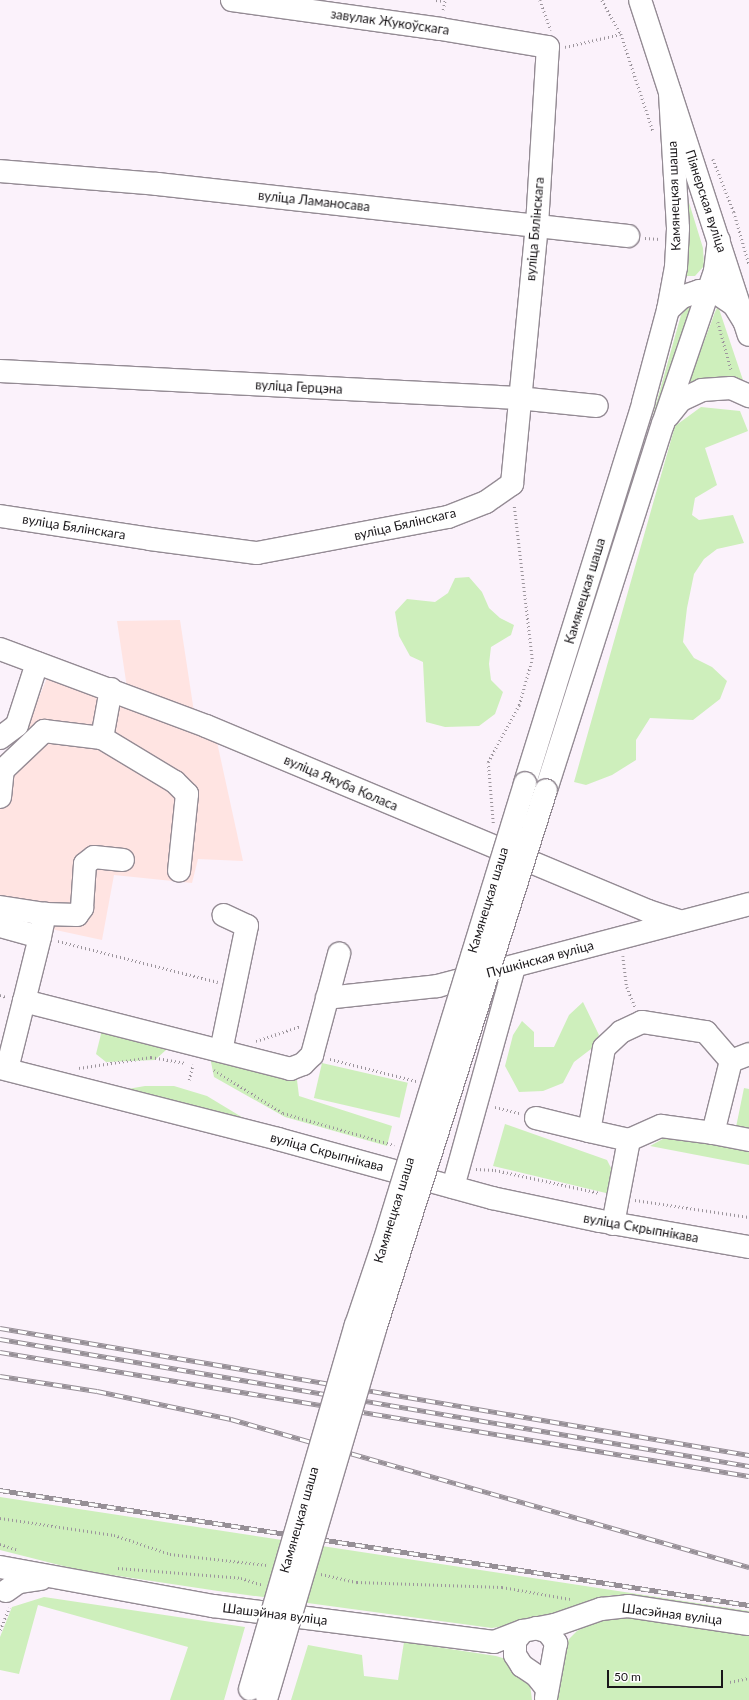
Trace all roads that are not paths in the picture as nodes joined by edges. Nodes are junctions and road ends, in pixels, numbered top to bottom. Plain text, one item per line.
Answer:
1 (232, 0) edge
2 (640, 0) edge
3 (360, 8) edge
4 (553, 43) joint
5 (670, 92) junction
6 (0, 171) edge
7 (537, 225) junction
8 (628, 236) dead end
9 (719, 240) junction
10 (708, 292) junction
11 (668, 310) junction
12 (747, 329) edge
13 (0, 371) edge
14 (749, 396) edge
15 (518, 398) junction
16 (597, 406) dead end
17 (663, 424) junction
18 (0, 516) edge
19 (0, 649) edge
20 (38, 663) junction
21 (111, 689) junction
22 (0, 738) edge
23 (102, 738) junction
24 (0, 797) edge
25 (123, 860) dead end
26 (179, 871) dead end
27 (749, 904) edge
28 (0, 907) edge
29 (45, 914) junction
30 (223, 915) dead end
31 (680, 922) junction
32 (0, 926) edge
33 (40, 937) junction
34 (339, 954) dead end
35 (514, 967) junction
36 (24, 1001) junction
37 (324, 1008) junction
38 (740, 1057) edge
39 (215, 1060) junction
40 (4, 1068) edge
41 (536, 1118) dead end
42 (589, 1131) junction
43 (713, 1133) junction
44 (629, 1140) junction
45 (749, 1140) edge
46 (453, 1187) junction
47 (612, 1224) junction
48 (749, 1247) edge
49 (0, 1568) edge
50 (58, 1579) junction
51 (3, 1595) edge
52 (573, 1620) junction
53 (749, 1624) edge
54 (530, 1629) junction
55 (494, 1642) junction
56 (556, 1653) junction
57 (522, 1665) junction
58 (546, 1695) edge
59 (257, 1696) edge

1 - 3 main road, завулак Жукоўскага
2 - 5 main road, Піянерская вуліца
3 - 4 main road, завулак Жукоўскага
4 - 7 main road, вуліца Бялінскага
5 - 9 main road, Піянерская вуліца
5 - 11 main road, Камянецкая шаша
6 - 7 main road, вуліца Ламаносава
7 - 8 main road, вуліца Ламаносава
7 - 15 main road, вуліца Бялінскага
9 - 10 main road, Камянецкая шаша
9 - 12 main road, Піянерская вуліца
10 - 11 main road
10 - 12 main road
10 - 17 main road, Камянецкая шаша
11 - 59 main road, Камянецкая шаша, bridge
13 - 15 main road, вуліца Герцэна
14 - 17 main road
15 - 16 main road, вуліца Герцэна
15 - 18 main road, вуліца Бялінскага
17 - 59 main road, Камянецкая шаша, bridge
19 - 20 main road, вуліца Якуба Коласа
20 - 21 main road, вуліца Якуба Коласа
20 - 22 main road
21 - 23 main road
21 - 31 main road, вуліца Якуба Коласа
23 - 24 main road
23 - 26 main road
25 - 29 main road
27 - 31 main road, Пушкінская вуліца
28 - 29 main road
29 - 33 main road
30 - 39 main road
31 - 35 main road, Пушкінская вуліца
32 - 33 main road
33 - 36 main road
34 - 37 main road
35 - 37 main road, Пушкінская вуліца
35 - 46 main road
36 - 39 main road
36 - 40 main road
37 - 39 main road
38 - 42 main road
38 - 43 main road
40 - 46 main road, вуліца Скрыпнікава
41 - 42 main road
42 - 44 main road
43 - 44 main road
43 - 45 main road
44 - 47 main road
46 - 47 main road, вуліца Скрыпнікава
47 - 48 main road, вуліца Скрыпнікава
49 - 50 main road
49 - 51 main road
50 - 51 main road
50 - 55 main road, Шашэйная вуліца
52 - 53 main road, Шасэйная вуліца
52 - 54 main road, Шасэйная вуліца
52 - 56 main road
54 - 55 main road, Шашэйная вуліца
54 - 56 main road
54 - 57 main road
55 - 57 main road, Шашэйная вуліца
56 - 57 main road
56 - 58 main road
57 - 58 main road, Шашэйная вуліца

